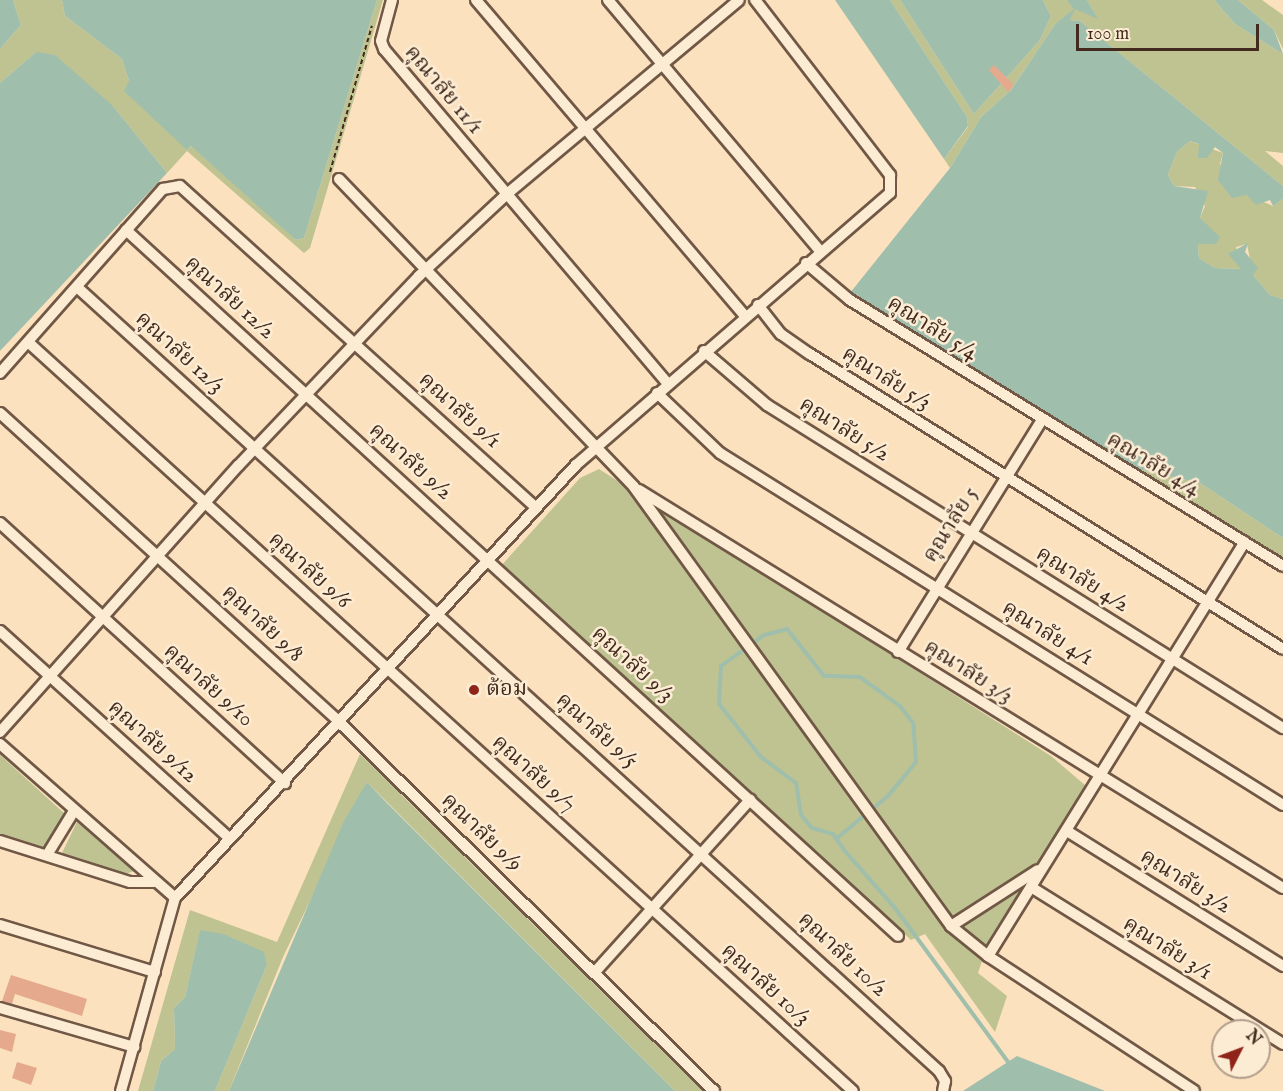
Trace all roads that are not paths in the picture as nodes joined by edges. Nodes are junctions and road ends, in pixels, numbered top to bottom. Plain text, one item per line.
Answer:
1 (392, 0) edge
2 (476, 0) edge
3 (608, 0) edge
4 (739, 0) edge
5 (755, 0) edge
6 (661, 64) junction
7 (585, 129) junction
8 (339, 179) road end
9 (507, 194) junction
10 (126, 230) junction
11 (819, 250) junction
12 (806, 263) junction
13 (425, 270) junction
14 (78, 287) junction
15 (758, 305) junction
16 (745, 316) junction
17 (28, 342) junction
18 (356, 343) junction
19 (704, 351) junction
20 (0, 373) edge
21 (668, 382) junction
22 (657, 393) junction
23 (306, 394) junction
24 (0, 413) edge
25 (1041, 421) junction
26 (597, 447) junction
27 (255, 448) junction
28 (1005, 475) junction
29 (634, 487) junction
30 (205, 503) junction
31 (536, 508) junction
32 (0, 523) edge
33 (971, 533) junction
34 (1245, 542) junction
35 (159, 556) junction
36 (487, 559) junction
37 (1283, 566) edge
38 (936, 587) junction
39 (1209, 602) junction
40 (437, 613) junction
41 (104, 618) junction
42 (0, 631) edge
43 (1283, 649) edge
44 (898, 652) junction
45 (1174, 660) junction
46 (387, 668) junction
47 (48, 675) junction
48 (1137, 714) junction
49 (339, 722) junction
50 (1283, 728) edge
51 (0, 732) edge
52 (0, 744) edge
53 (1098, 777) junction
54 (285, 783) junction
55 (750, 800) junction
56 (1283, 805) edge
57 (74, 811) junction
58 (1067, 831) junction
59 (230, 838) junction
60 (0, 841) edge
61 (702, 853) junction
62 (46, 855) junction
63 (1038, 870) junction
64 (154, 882) junction
65 (1031, 886) junction
66 (1283, 888) edge
67 (174, 898) junction
68 (652, 909) junction
69 (0, 925) edge
70 (951, 926) junction
71 (898, 936) dead end
72 (988, 956) junction
73 (1283, 966) edge
74 (155, 972) junction
75 (595, 972) junction
76 (0, 1008) edge
77 (1283, 1044) edge
78 (134, 1047) junction
79 (121, 1091) edge
80 (714, 1091) edge
81 (853, 1091) edge
82 (942, 1091) edge
83 (1194, 1091) edge

1 - 9 street, คุณาลัย 11/1
2 - 7 street
3 - 6 street
4 - 6 street
5 - 11 street
6 - 7 street
6 - 11 street
7 - 9 street
7 - 16 street
8 - 13 street
9 - 13 street
9 - 21 street, คุณาลัย 11/1
10 - 14 street
10 - 18 street, คุณาลัย 9/1
10 - 23 street, คุณาลัย 12/2
11 - 12 street
12 - 15 street
12 - 25 street, คุณาลัย 5/4
13 - 18 street
13 - 26 street
14 - 17 street
14 - 27 street, คุณาลัย 12/3
15 - 16 street
15 - 28 street, คุณาลัย 5/3
16 - 19 street
17 - 20 street
17 - 30 street, คุณาลัย 9/6
18 - 23 street
18 - 31 street, คุณาลัย 9/1
19 - 21 street
19 - 33 street, คุณาลัย 5/2
21 - 22 street
22 - 26 street
22 - 38 street, คุณาลัย 4/1
23 - 27 street
23 - 36 street, คุณาลัย 9/2
24 - 35 street, คุณาลัย 9/8
25 - 28 street, คุณาลัย 5
25 - 34 street, คุณาลัย 4/4
26 - 29 street
26 - 31 street
27 - 30 street
27 - 40 street, คุณาลัย 12/3
28 - 33 street, คุณาลัย 5
28 - 39 street, คุณาลัย 5/3
29 - 44 street, คุณาลัย 3/3
29 - 70 street
30 - 35 street
30 - 46 street, คุณาลัย 9/6
31 - 36 street
32 - 41 street, คุณาลัย 9/10
33 - 38 street, คุณาลัย 5
33 - 45 street, คุณาลัย 4/2
34 - 37 street, คุณาลัย 4/4
34 - 39 street
35 - 41 street
35 - 49 street, คุณาลัย 9/8
36 - 40 street
36 - 55 street, คุณาลัย 9/3
38 - 44 street, คุณาลัย 5
38 - 48 street, คุณาลัย 4/1
39 - 43 street, คุณาลัย 5/3
39 - 45 street
40 - 46 street
40 - 61 street, คุณาลัย 9/5
41 - 47 street
41 - 54 street, คุณาลัย 9/10
42 - 47 street, คุณาลัย 9/12
44 - 53 street, คุณาลัย 3/3
45 - 48 street
45 - 50 street, คุณาลัย 4/2
46 - 49 street
46 - 68 street, คุณาลัย 9/7
47 - 51 street
47 - 59 street, คุณาลัย 9/12
48 - 53 street
48 - 56 street, คุณาลัย 4/1
49 - 54 street
49 - 75 street, คุณาลัย 9/9
52 - 57 street
53 - 58 street
53 - 66 street, คุณาลัย 3/3
54 - 59 street
55 - 61 street
55 - 71 street, คุณาลัย 9/3
57 - 62 street
57 - 64 street
58 - 63 street
58 - 73 street, คุณาลัย 3/2
59 - 67 street
60 - 62 street
61 - 68 street
61 - 82 street, คุณาลัย 10/2
62 - 64 street
63 - 65 street
63 - 70 street
64 - 67 street
65 - 72 street
65 - 77 street, คุณาลัย 3/1
67 - 74 street
68 - 75 street
68 - 81 street, คุณาลัย 10/3
69 - 74 street
70 - 72 street
72 - 83 street
74 - 78 street
75 - 80 street, คุณาลัย 9/9
76 - 78 street
78 - 79 street

